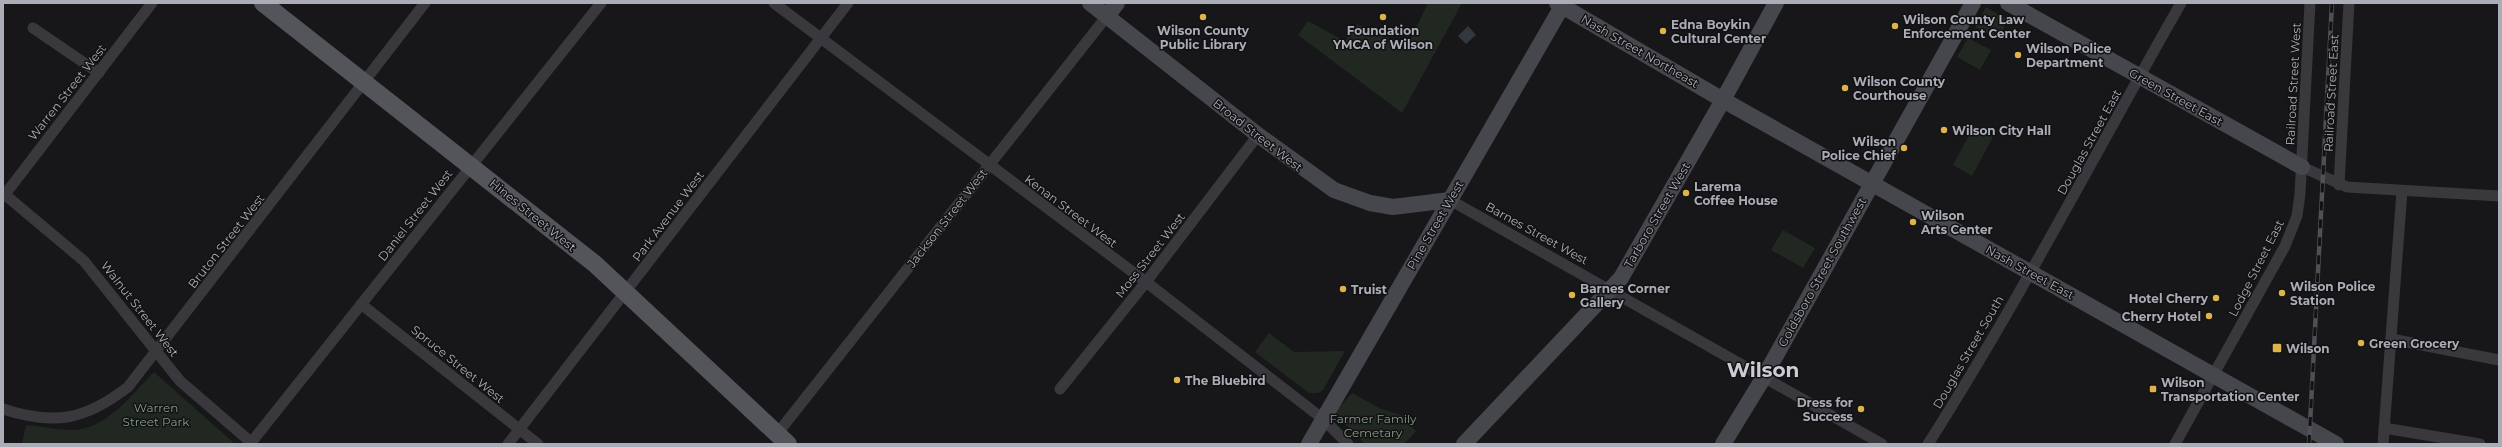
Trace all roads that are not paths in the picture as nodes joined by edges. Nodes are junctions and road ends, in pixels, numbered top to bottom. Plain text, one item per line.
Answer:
1 (152, 3) edge
2 (263, 3) edge
3 (425, 3) edge
4 (601, 3) edge
5 (774, 3) edge
6 (848, 3) edge
7 (1090, 3) edge
8 (1117, 3) edge
9 (1776, 3) edge
10 (1973, 3) edge
11 (2008, 3) edge
12 (2181, 3) edge
13 (2310, 3) edge
14 (2349, 3) edge
15 (1561, 4) edge
16 (1107, 16) junction
17 (33, 28) dead end
18 (820, 39) junction
19 (99, 73) junction
20 (2141, 77) junction
21 (364, 82) junction
22 (1723, 100) junction
23 (1258, 135) junction
24 (471, 165) junction
25 (989, 165) junction
26 (2302, 167) junction
27 (1871, 183) junction
28 (2339, 185) junction
29 (2402, 191) junction
30 (4, 195) edge
31 (2499, 196) edge
32 (1450, 200) junction
33 (2030, 272) junction
34 (1146, 282) junction
35 (1610, 289) junction
36 (626, 292) junction
37 (361, 304) junction
38 (2391, 339) junction
39 (157, 352) junction
40 (2499, 360) edge
41 (2214, 375) junction
42 (1764, 377) junction
43 (1060, 389) dead end
44 (3, 409) edge
45 (1323, 419) junction
46 (2384, 428) junction
47 (519, 430) junction
48 (783, 439) edge
49 (251, 443) edge
50 (508, 444) edge
51 (538, 444) edge
52 (1309, 444) edge
53 (1348, 444) edge
54 (1464, 444) edge
55 (1723, 444) edge
56 (1882, 444) edge
57 (1928, 444) edge
58 (2175, 444) edge
59 (2336, 444) edge
60 (2383, 444) edge
61 (2480, 444) edge

1 - 19 street, Warren Street West
2 - 21 main road, Hines Street West
3 - 21 street, Bruton Street West
4 - 24 street, Daniel Street West
5 - 18 street, Kenan Street West
6 - 18 street, Park Avenue West
7 - 16 street, Broad Street West
8 - 16 street, Jackson Street West
9 - 22 street, Tarboro Street West
10 - 27 street, Goldsboro Street Southwest
11 - 20 street, Green Street East
12 - 20 street, Douglas Street East
13 - 26 street, Railroad Street West
14 - 28 street, Railroad Street East
15 - 22 street, Nash Street Northeast
15 - 32 street, Pine Street West
16 - 23 street, Broad Street West
16 - 25 street, Jackson Street West
17 - 19 street
18 - 25 street, Kenan Street West
18 - 36 street, Park Avenue West
19 - 30 street, Warren Street West
20 - 26 street, Green Street East
20 - 33 street, Douglas Street East
21 - 24 main road, Hines Street West
21 - 39 street, Bruton Street West
22 - 27 street, Nash Street East
22 - 35 street, Tarboro Street West
23 - 32 street, Broad Street West
23 - 34 street, Moss Street West
24 - 36 main road, Hines Street West
24 - 37 street, Daniel Street West
25 - 34 street, Kenan Street West
25 - 48 street, Jackson Street West
26 - 28 street
26 - 41 street, Lodge Street East
27 - 33 street, Nash Street East
27 - 42 street, Goldsboro Street Southwest
28 - 29 street
29 - 31 street
29 - 38 street
30 - 39 street, Walnut Street West
32 - 35 street, Barnes Street West
32 - 45 street, Pine Street West
33 - 41 street, Nash Street East
33 - 57 street, Douglas Street South
34 - 43 street, Moss Street West
34 - 45 street, Kenan Street West
35 - 42 street, Barnes Street West
35 - 54 street, Tarboro Street West
36 - 47 street, Park Avenue West
36 - 48 main road, Hines Street West
37 - 47 street, Spruce Street West
37 - 49 street, Daniel Street West
38 - 40 street
38 - 46 street
39 - 44 street, Bruton Street West
39 - 49 street, Walnut Street West
41 - 58 street, Lodge Street East
41 - 59 street, Nash Street East
42 - 55 street, Goldsboro Street Southwest
42 - 56 street, Barnes Street West
45 - 52 street, Pine Street West
45 - 53 street, Kenan Street West
46 - 60 street
46 - 61 street
47 - 50 street, Park Avenue West
47 - 51 street, Spruce Street West

